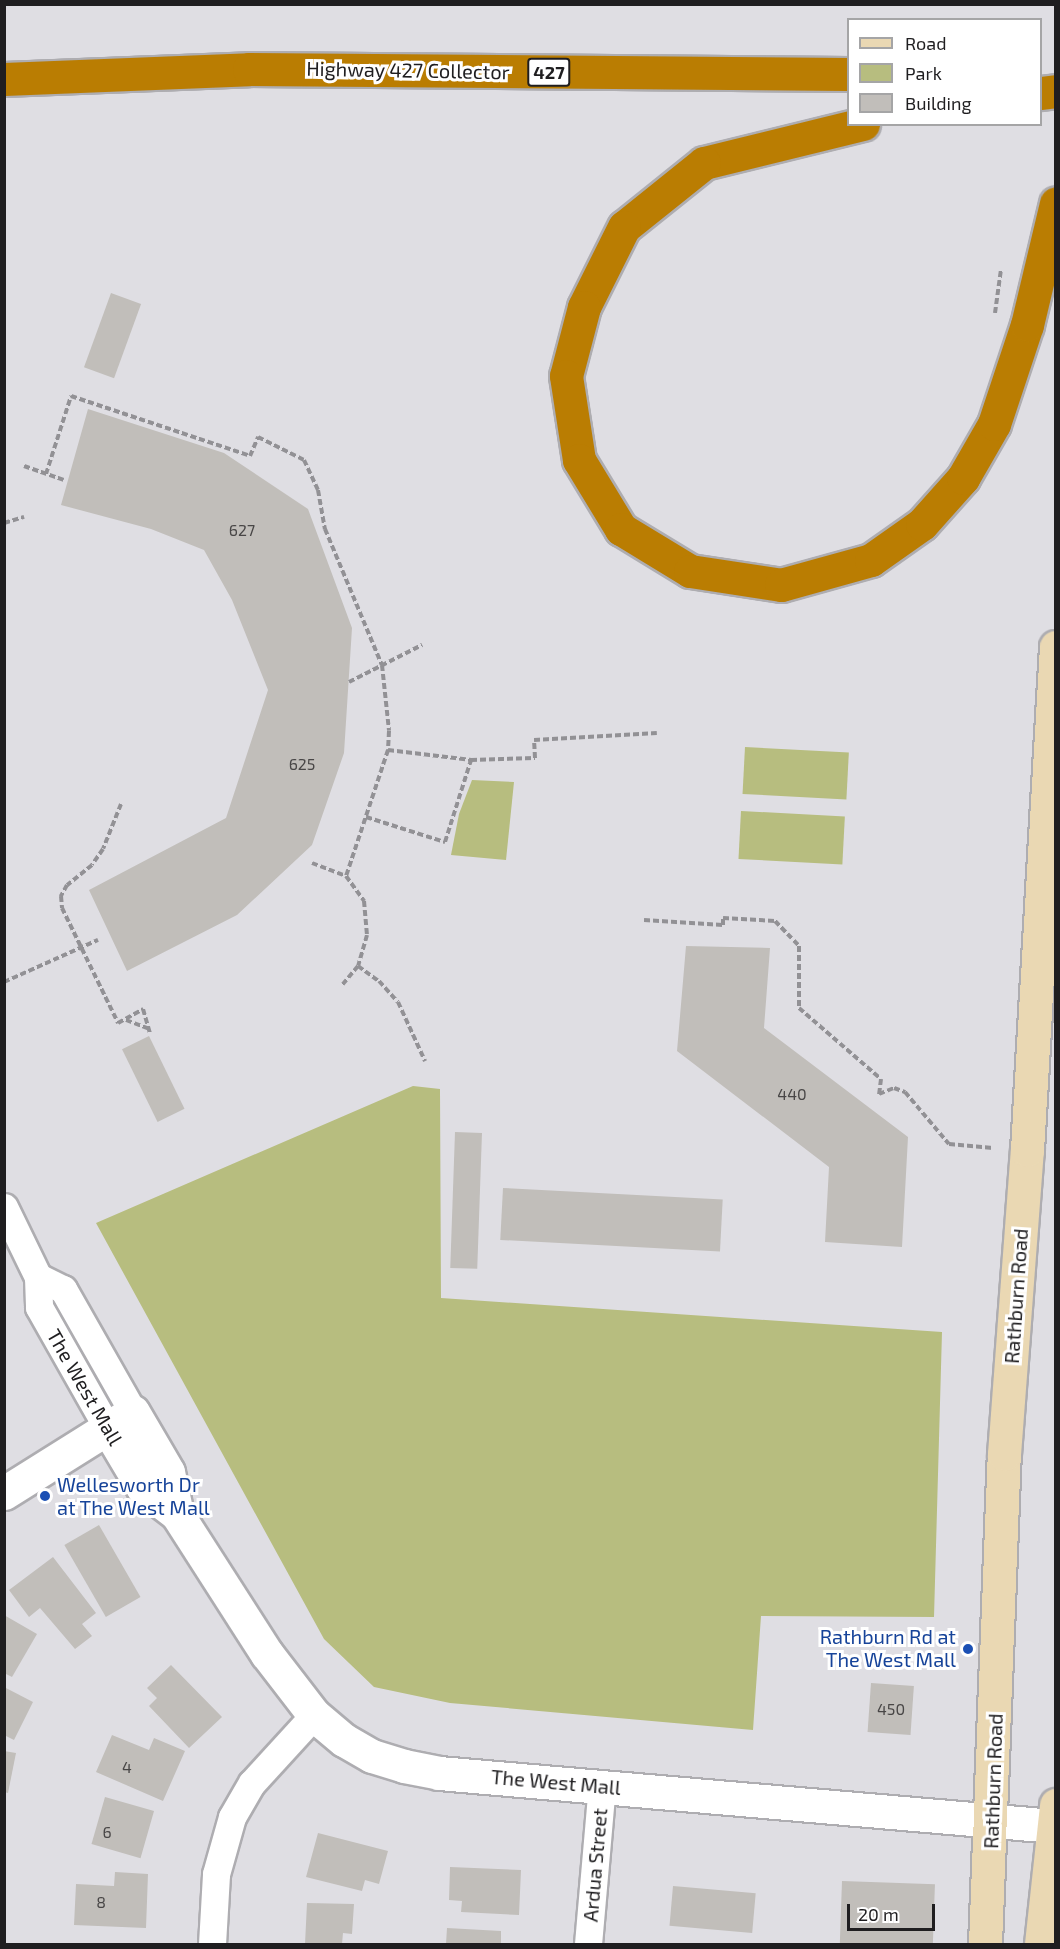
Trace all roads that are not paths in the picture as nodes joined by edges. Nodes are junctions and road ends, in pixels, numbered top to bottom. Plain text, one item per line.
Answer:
1 (4, 63) edge
2 (249, 69) junction
3 (847, 74) edge
4 (4, 79) edge
5 (855, 126) edge
6 (1055, 203) edge
7 (1056, 647) edge
8 (4, 1207) edge
9 (120, 1421) junction
10 (4, 1493) edge
11 (314, 1715) junction
12 (602, 1785) junction
13 (1055, 1819) edge
14 (992, 1820) junction
15 (213, 1944) edge
16 (588, 1944) edge
17 (985, 1944) edge
18 (1041, 1944) edge

1 - 2 highway
2 - 3 highway, Highway 427 Collector / 427
2 - 4 highway, Highway 427 Collector / 427
5 - 6 highway
7 - 14 main road, Rathburn Road
8 - 9 street, The West Mall
9 - 10 street
9 - 11 street, The West Mall
11 - 12 street, The West Mall
11 - 15 street
12 - 14 street, The West Mall
12 - 16 street, Ardua Street
13 - 14 street, The West Mall
13 - 18 main road
14 - 17 main road, Rathburn Road

